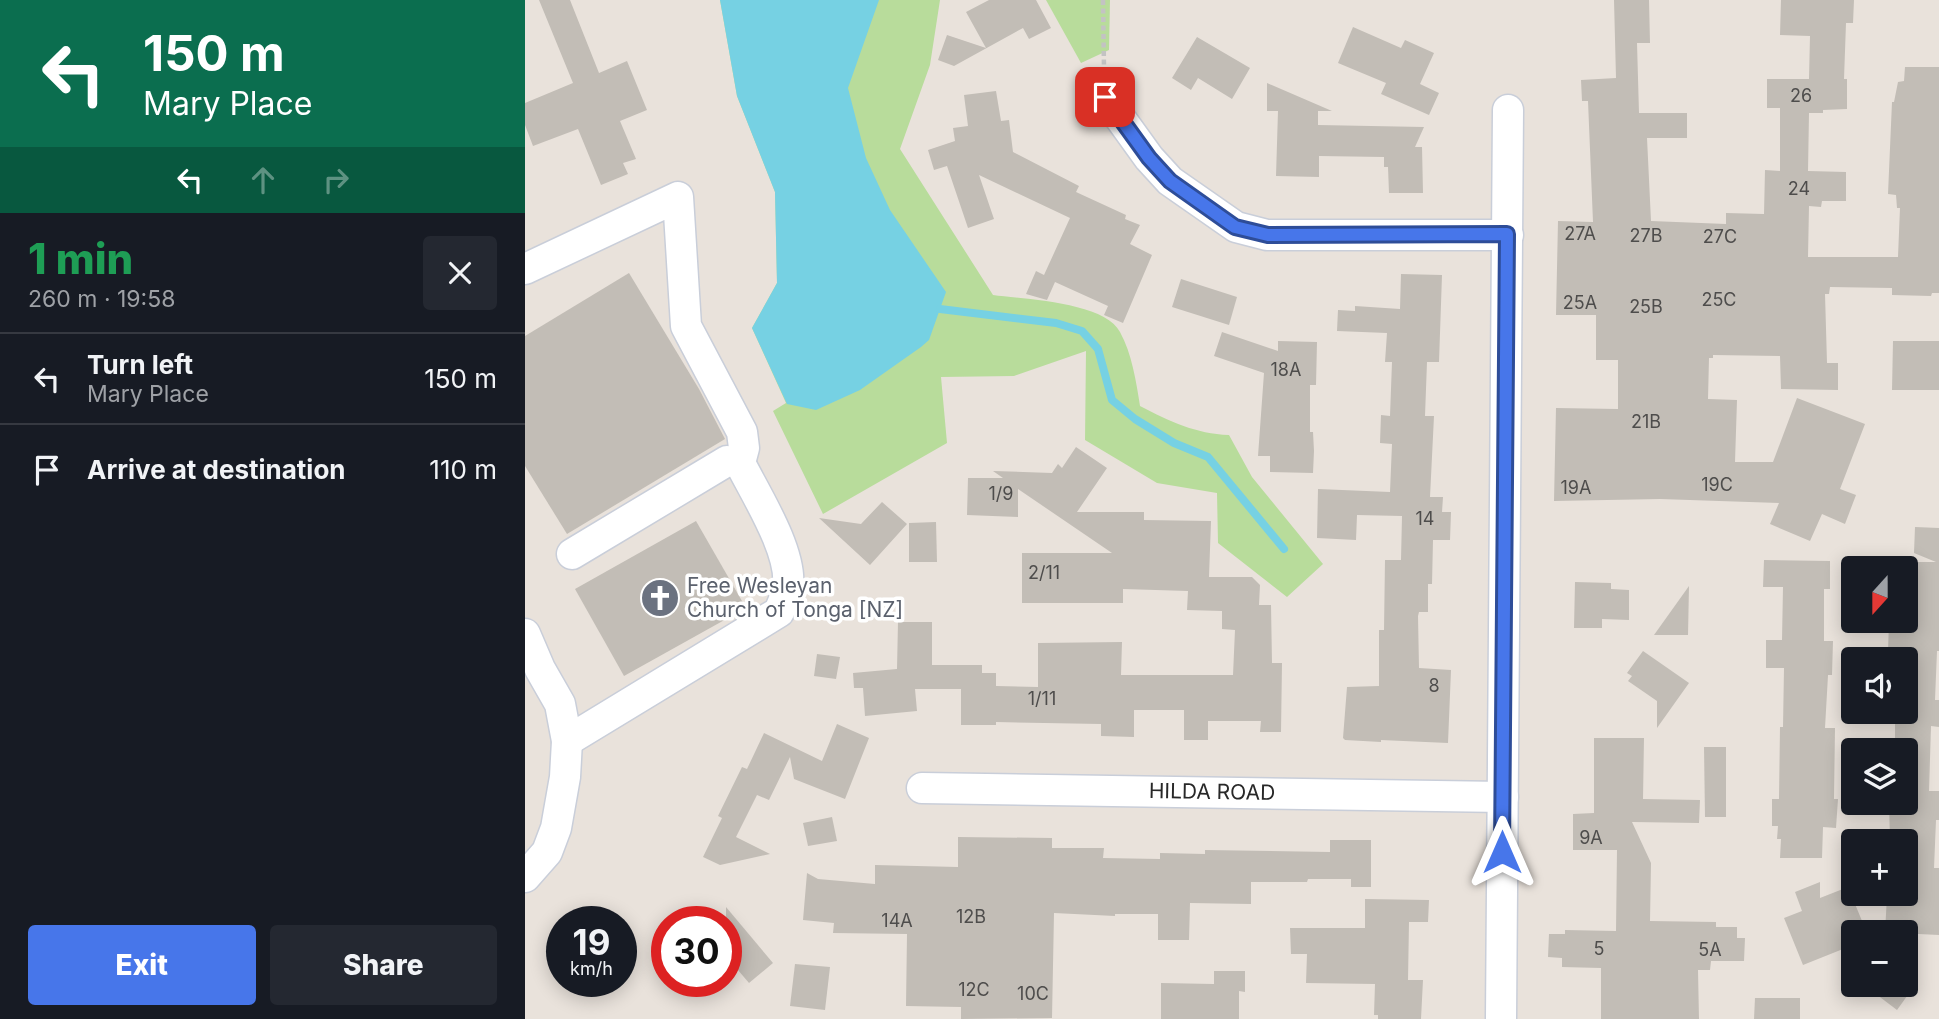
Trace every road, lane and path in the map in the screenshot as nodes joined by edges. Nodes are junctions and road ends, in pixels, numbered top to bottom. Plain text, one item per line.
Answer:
1 (1103, 0) edge
2 (1105, 97) joint
3 (1509, 110) dead end
4 (1507, 234) junction
5 (525, 269) edge
6 (740, 463) junction
7 (572, 554) dead end
8 (525, 634) edge
9 (567, 741) junction
10 (922, 788) dead end
11 (1503, 797) junction
12 (525, 877) edge
13 (1501, 1019) edge

1 - 2 path
2 - 4 street
3 - 4 street
4 - 11 street
5 - 6 street
6 - 7 street
6 - 9 street
8 - 9 street
9 - 12 street
10 - 11 street, HILDA ROAD
11 - 13 street

